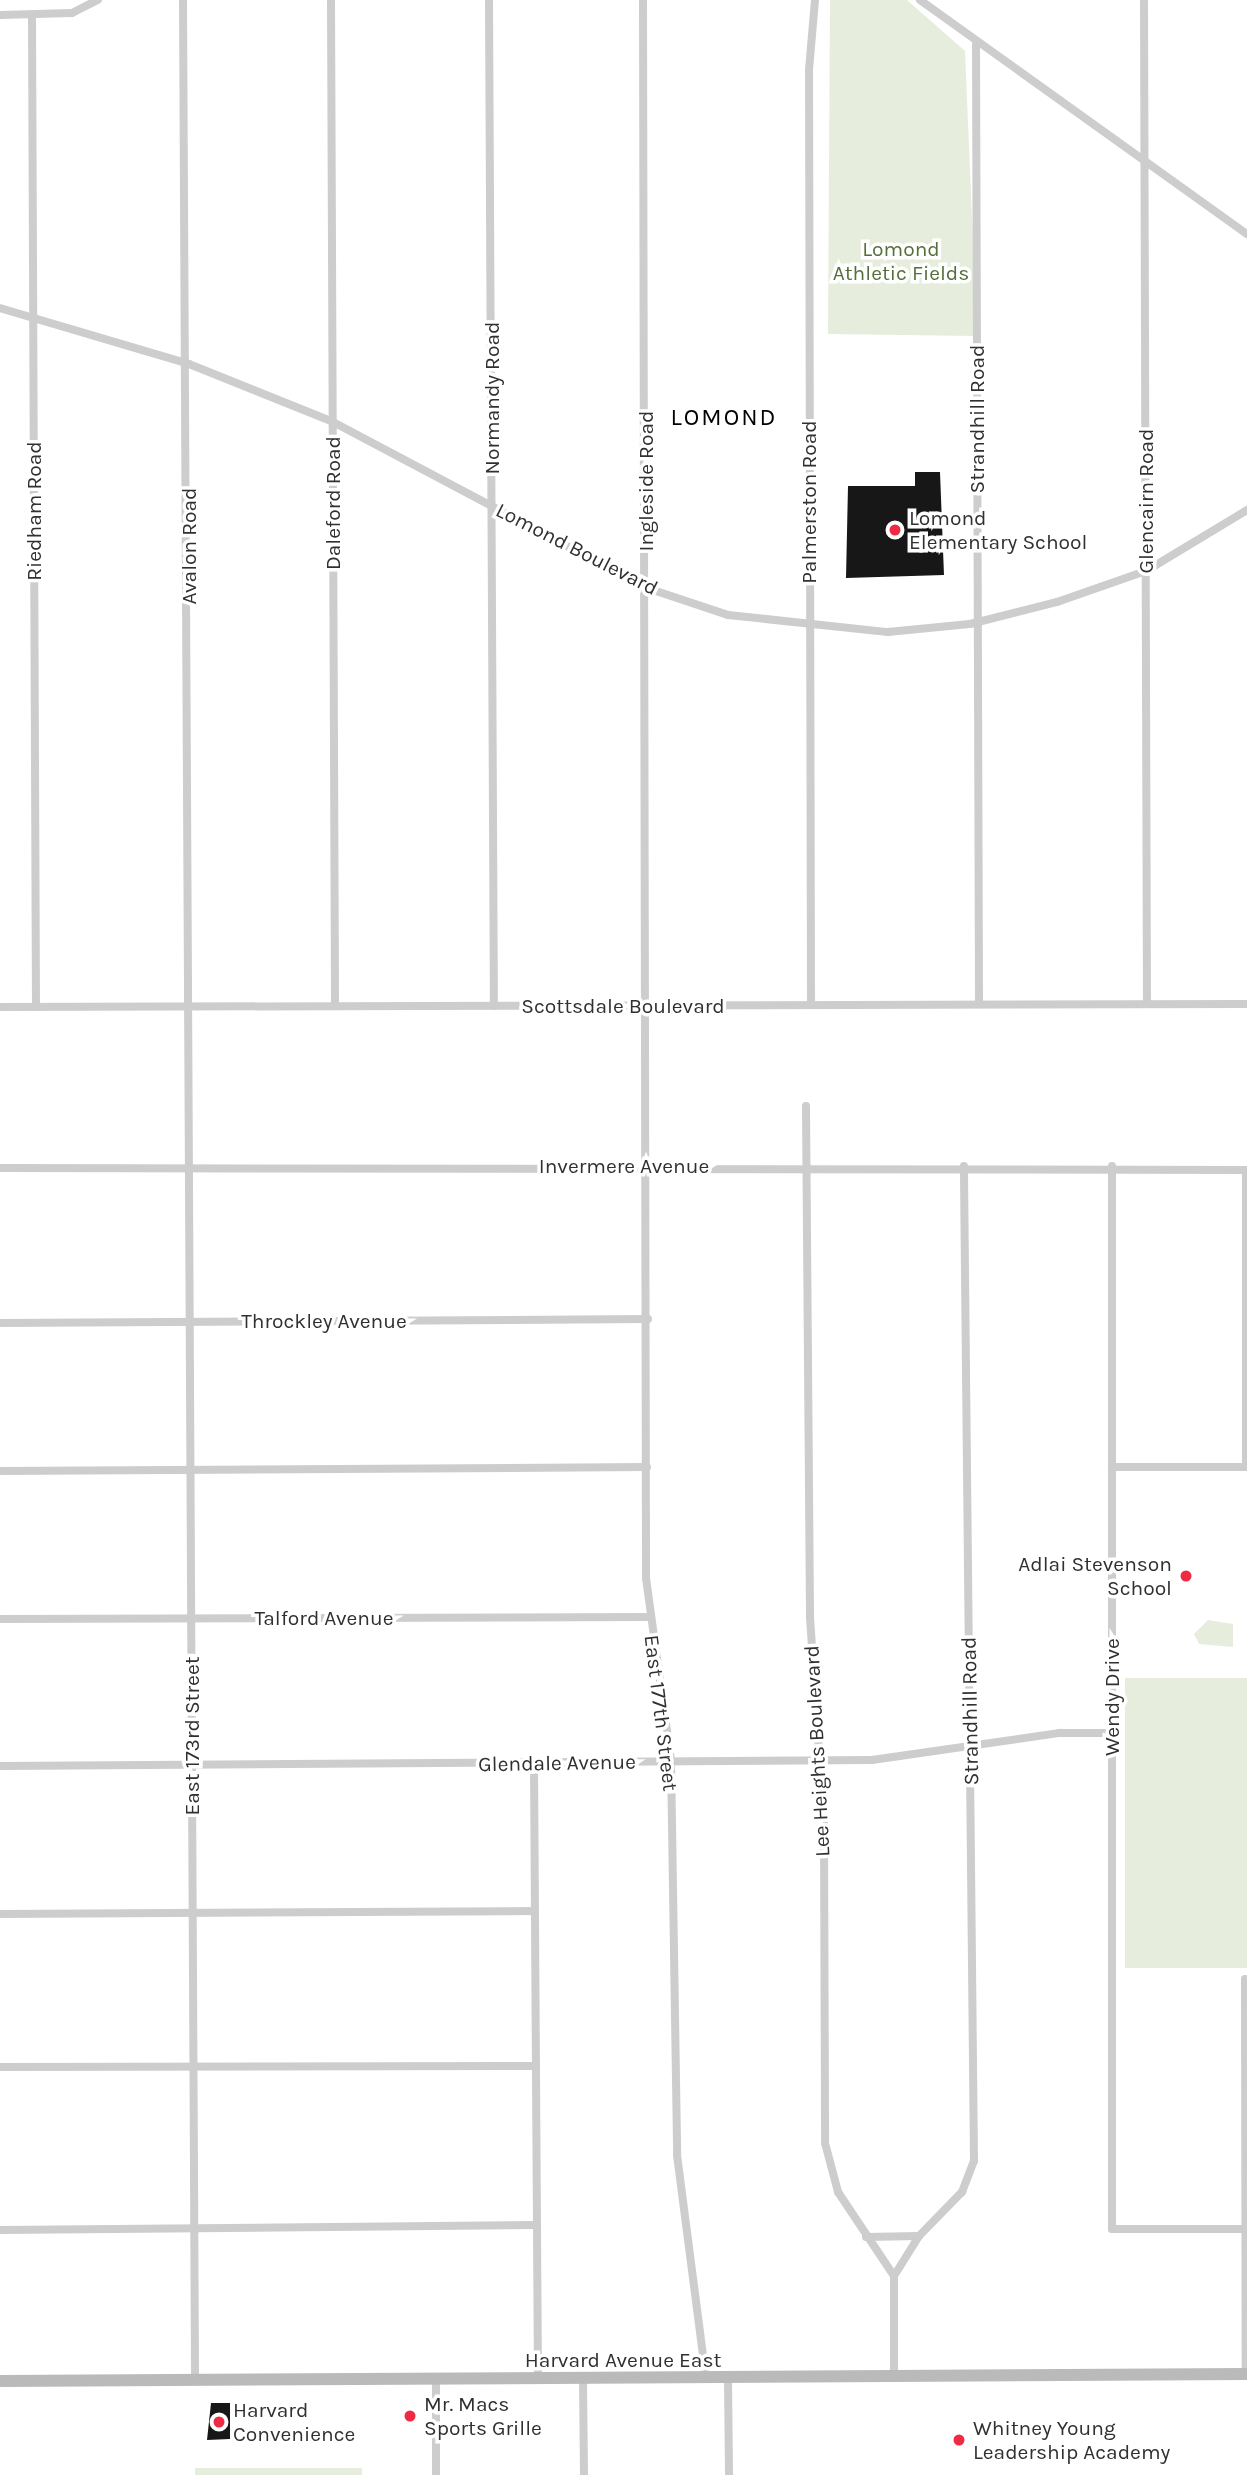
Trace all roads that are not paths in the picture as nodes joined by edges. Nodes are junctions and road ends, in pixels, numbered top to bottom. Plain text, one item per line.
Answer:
1 (98, 0) edge
2 (183, 0) edge
3 (331, 0) edge
4 (489, 0) edge
5 (643, 0) edge
6 (815, 0) edge
7 (920, 0) edge
8 (1144, 0) edge
9 (0, 15) edge
10 (32, 15) junction
11 (976, 44) junction
12 (1145, 163) junction
13 (1247, 234) edge
14 (0, 308) edge
15 (33, 316) junction
16 (189, 364) junction
17 (333, 422) junction
18 (493, 507) junction
19 (1247, 510) edge
20 (1146, 571) junction
21 (646, 588) junction
22 (978, 622) junction
23 (808, 626) junction
24 (1147, 1003) junction
25 (1247, 1003) edge
26 (979, 1004) junction
27 (811, 1005) junction
28 (335, 1006) junction
29 (494, 1006) junction
30 (648, 1006) junction
31 (0, 1007) edge
32 (36, 1007) junction
33 (188, 1008) junction
34 (649, 1088) joint
35 (190, 1091) joint
36 (806, 1105) dead end
37 (649, 1166) junction
38 (807, 1166) junction
39 (964, 1166) junction
40 (1112, 1166) junction
41 (0, 1168) edge
42 (190, 1168) junction
43 (1246, 1170) edge
44 (648, 1319) junction
45 (191, 1322) junction
46 (0, 1323) edge
47 (647, 1467) junction
48 (1113, 1467) junction
49 (1246, 1467) edge
50 (0, 1471) edge
51 (191, 1471) junction
52 (649, 1617) junction
53 (192, 1618) junction
54 (0, 1619) edge
55 (1112, 1733) junction
56 (971, 1748) junction
57 (671, 1761) junction
58 (816, 1761) junction
59 (534, 1764) junction
60 (192, 1765) junction
61 (0, 1766) edge
62 (535, 1911) junction
63 (192, 1912) junction
64 (0, 1914) edge
65 (1245, 1979) edge
66 (194, 2066) junction
67 (536, 2066) junction
68 (0, 2067) edge
69 (537, 2225) junction
70 (195, 2229) junction
71 (1247, 2229) edge
72 (0, 2230) edge
73 (919, 2236) junction
74 (866, 2238) junction
75 (894, 2276) junction
76 (1246, 2374) edge
77 (894, 2377) junction
78 (706, 2378) junction
79 (728, 2378) junction
80 (538, 2379) junction
81 (583, 2379) junction
82 (436, 2380) junction
83 (0, 2381) edge
84 (195, 2381) junction
85 (436, 2475) edge
86 (584, 2475) edge
87 (729, 2475) edge

1 - 10 street
2 - 16 street, Avalon Road
3 - 17 street, Daleford Road
4 - 18 street, Normandy Road
5 - 21 street, Ingleside Road
6 - 23 street, Palmerston Road
7 - 11 street
8 - 12 street, Glencairn Road
9 - 10 street
10 - 15 street, Riedham Road
11 - 12 street
11 - 22 street, Strandhill Road
12 - 13 street
12 - 20 street, Glencairn Road
14 - 15 street, Lomond Boulevard
15 - 16 street, Lomond Boulevard
15 - 32 street, Riedham Road
16 - 17 street, Lomond Boulevard
16 - 33 street, Avalon Road
17 - 18 street, Lomond Boulevard
17 - 28 street, Daleford Road
18 - 21 street, Lomond Boulevard
18 - 29 street, Normandy Road
19 - 20 street, Lomond Boulevard
20 - 22 street, Lomond Boulevard
20 - 24 street, Glencairn Road
21 - 23 street, Lomond Boulevard
21 - 30 street, Ingleside Road
22 - 23 street, Lomond Boulevard
22 - 26 street, Strandhill Road
23 - 27 street, Palmerston Road
24 - 25 street, Scottsdale Boulevard
24 - 26 street, Scottsdale Boulevard
26 - 27 street, Scottsdale Boulevard
27 - 30 street, Scottsdale Boulevard
28 - 29 street, Scottsdale Boulevard
28 - 33 street, Scottsdale Boulevard
29 - 30 street, Scottsdale Boulevard
30 - 34 street, Ingleside Road
31 - 32 street, Scottsdale Boulevard
32 - 33 street, Scottsdale Boulevard
33 - 35 street, Avalon Road
34 - 37 street, East 177th Street
35 - 42 street, East 173rd Street
36 - 38 street, Lee Heights Boulevard
37 - 38 street, Invermere Avenue
37 - 42 street, Invermere Avenue
37 - 44 street, East 177th Street
38 - 39 street, Invermere Avenue
38 - 58 street, Lee Heights Boulevard
39 - 40 street, Invermere Avenue
39 - 56 street, Strandhill Road
40 - 43 street, Invermere Avenue
40 - 48 street, Wendy Drive
41 - 42 street, Invermere Avenue
42 - 45 street, East 173rd Street
43 - 49 street
44 - 45 street, Throckley Avenue
44 - 47 street, East 177th Street
45 - 46 street, Throckley Avenue
45 - 51 street, East 173rd Street
47 - 51 street
47 - 52 street, East 177th Street
48 - 49 street
48 - 55 street, Wendy Drive
50 - 51 street
51 - 53 street, East 173rd Street
52 - 53 street, Talford Avenue
52 - 57 street, East 177th Street
53 - 54 street, Talford Avenue
53 - 60 street, East 173rd Street
55 - 56 street, Glendale Avenue
55 - 71 street, Wendy Drive
56 - 58 street, Glendale Avenue
56 - 73 street, Strandhill Road
57 - 58 street, Glendale Avenue
57 - 59 street, Glendale Avenue
57 - 78 street, East 177th Street
58 - 74 street, Lee Heights Boulevard
59 - 60 street, Glendale Avenue
59 - 62 street
60 - 61 street, Glendale Avenue
60 - 63 street, East 173rd Street
62 - 63 street
62 - 67 street
63 - 64 street
63 - 66 street, East 173rd Street
65 - 71 street
66 - 67 street
66 - 68 street
66 - 70 street, East 173rd Street
67 - 69 street
69 - 70 street
69 - 80 street
70 - 72 street
70 - 84 street, East 173rd Street
71 - 76 street
73 - 74 street
73 - 75 street, Strandhill Road
74 - 75 street, Lee Heights Boulevard
75 - 77 street
76 - 77 main road, Harvard Avenue East
77 - 79 main road, Harvard Avenue East
78 - 79 main road, Harvard Avenue East
78 - 81 main road, Harvard Avenue East
79 - 87 street
80 - 81 main road, Harvard Avenue East
80 - 82 main road, Harvard Avenue East
81 - 86 street
82 - 84 main road, Harvard Avenue East
82 - 85 street
83 - 84 main road, Harvard Avenue East

